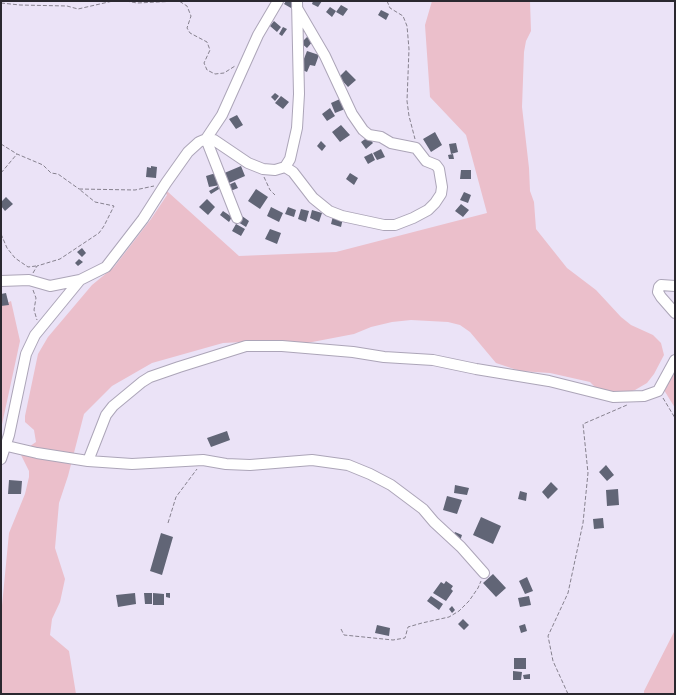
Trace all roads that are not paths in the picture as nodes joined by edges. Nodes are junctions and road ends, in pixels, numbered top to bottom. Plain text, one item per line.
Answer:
1 (278, 1) edge
2 (297, 4) edge
3 (206, 139) junction
4 (285, 167) junction
5 (236, 218) dead end
6 (80, 280) junction
7 (1, 281) edge
8 (675, 286) edge
9 (675, 313) edge
10 (675, 360) edge
11 (6, 446) junction
12 (1, 459) edge
13 (88, 461) junction
14 (484, 573) road end

1 - 3 street
2 - 4 street
2 - 4 street
3 - 4 street
3 - 5 street
3 - 6 street
6 - 7 street
6 - 11 street
8 - 9 street
10 - 13 street
11 - 12 street
11 - 13 street
13 - 14 street

